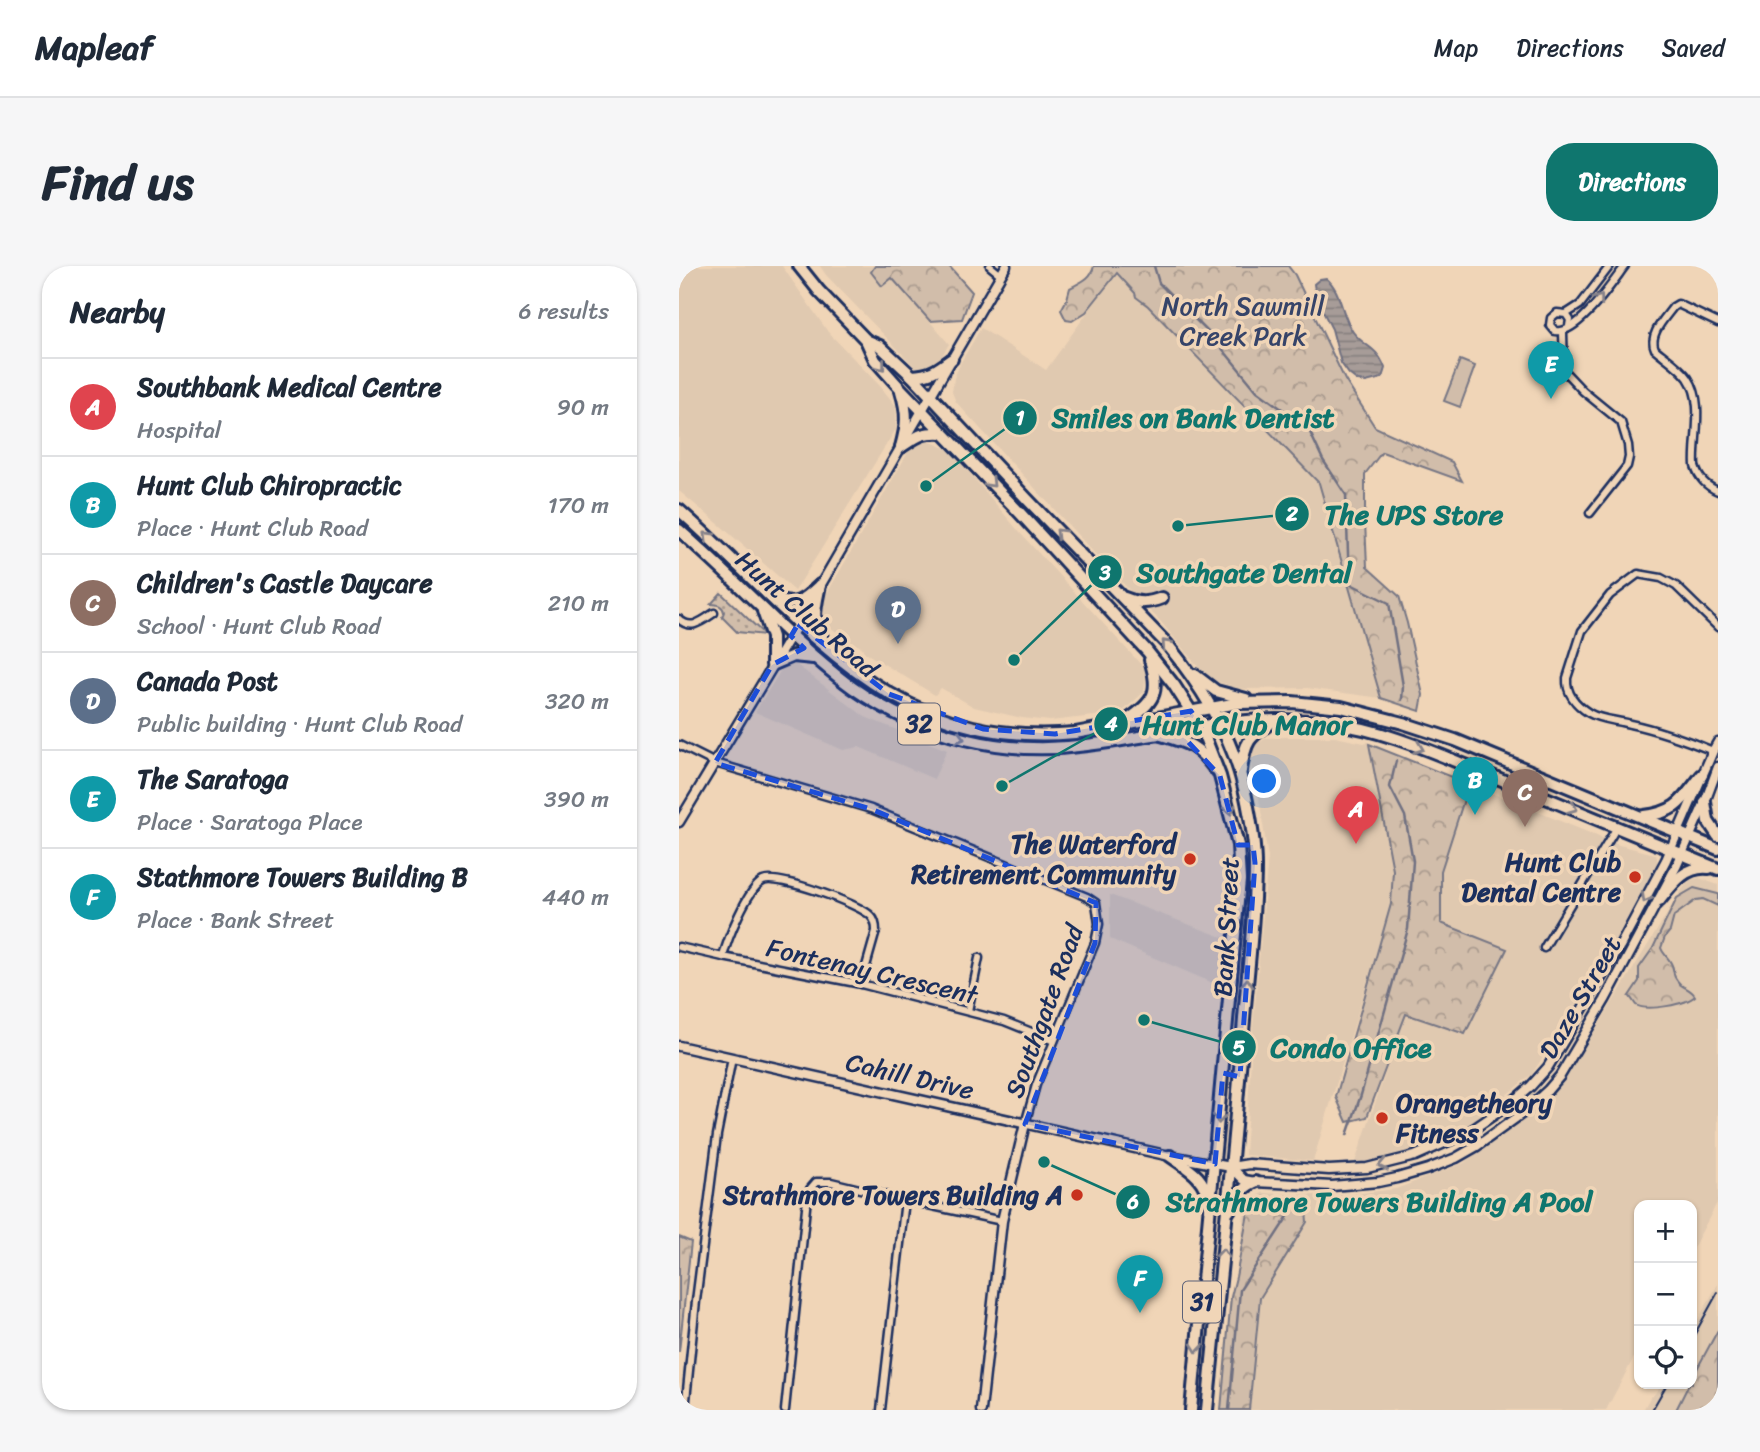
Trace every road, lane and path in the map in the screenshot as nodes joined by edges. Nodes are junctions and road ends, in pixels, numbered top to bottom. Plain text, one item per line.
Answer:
1 (799, 266) edge
2 (990, 266) edge
3 (1006, 266) edge
4 (1610, 266) edge
5 (1625, 266) edge
6 (1001, 275) junction
7 (1566, 314) junction
8 (1718, 323) edge
9 (1569, 326) junction
10 (1563, 332) junction
11 (866, 340) junction
12 (952, 359) junction
13 (912, 376) junction
14 (900, 388) junction
15 (931, 396) junction
16 (922, 412) junction
17 (942, 433) junction
18 (901, 447) junction
19 (1718, 491) edge
20 (1031, 503) junction
21 (679, 510) edge
22 (1020, 513) junction
23 (1590, 513) dead end
24 (679, 530) edge
25 (820, 585) junction
26 (1122, 596) junction
27 (771, 597) junction
28 (1162, 598) dead end
29 (762, 608) junction
30 (714, 613) dead end
31 (679, 620) edge
32 (1144, 620) junction
33 (798, 624) junction
34 (1718, 627) edge
35 (1129, 632) junction
36 (791, 636) junction
37 (1147, 650) junction
38 (831, 653) junction
39 (816, 659) junction
40 (772, 665) junction
41 (1186, 668) junction
42 (1255, 702) junction
43 (1212, 708) junction
44 (1191, 711) junction
45 (1359, 711) junction
46 (1275, 721) junction
47 (1220, 723) junction
48 (1121, 724) junction
49 (1201, 727) junction
50 (1354, 728) junction
51 (1158, 734) junction
52 (1718, 742) edge
53 (679, 745) edge
54 (1713, 751) junction
55 (715, 763) junction
56 (1718, 767) edge
57 (1240, 774) junction
58 (1220, 775) junction
59 (1702, 775) junction
60 (1705, 802) junction
61 (1641, 816) junction
62 (679, 822) edge
63 (1617, 827) junction
64 (1679, 832) junction
65 (1718, 836) edge
66 (1691, 837) junction
67 (1238, 845) junction
68 (1253, 845) junction
69 (1671, 849) junction
70 (1718, 849) edge
71 (1683, 854) junction
72 (1718, 869) edge
73 (1658, 901) junction
74 (679, 947) edge
75 (1544, 948) dead end
76 (1234, 950) junction
77 (1249, 953) junction
78 (723, 957) junction
79 (979, 958) dead end
80 (861, 984) junction
81 (1591, 993) junction
82 (1605, 1000) junction
83 (968, 1011) junction
84 (1054, 1041) junction
85 (679, 1046) edge
86 (732, 1058) junction
87 (1548, 1067) junction
88 (1223, 1073) junction
89 (1560, 1076) junction
90 (1240, 1077) junction
91 (1025, 1124) junction
92 (1469, 1132) junction
93 (1477, 1146) junction
94 (1170, 1156) junction
95 (1215, 1164) junction
96 (1231, 1167) junction
97 (1306, 1169) junction
98 (1255, 1182) junction
99 (1306, 1185) junction
100 (905, 1200) junction
101 (1211, 1207) junction
102 (1226, 1217) junction
103 (1002, 1221) junction
104 (685, 1410) edge
105 (785, 1410) edge
106 (881, 1410) edge
107 (981, 1410) edge
108 (1191, 1410) edge
109 (1207, 1410) edge

1 - 11 main road, Bank Street / 31
2 - 6 street
3 - 6 street
4 - 7 street
9 -> 5 street
6 - 12 street
7 - 9 street
7 - 10 street
8 - 19 street
9 - 10 street
10 - 23 street
11 - 13 main road, Bank Street / 31
11 -> 14 main road, Bank Street / 31
12 - 13 main road
12 - 15 street
13 - 15 main road, Bank Street / 31
14 - 16 main road, Bank Street / 31
14 - 18 main road
15 - 16 street
15 - 20 main road, Bank Street / 31
16 - 17 main road, Bank Street / 31
16 - 18 street
17 - 18 main road
17 -> 22 main road, Bank Street / 31
18 - 25 street
20 - 22 main road
26 -> 20 main road, Bank Street / 31
27 -> 21 main road, Hunt Club Road / 32
22 - 35 main road, Bank Street / 31
24 - 29 main road, Hunt Club Road / 32
25 - 27 main road
25 - 33 street
25 - 38 main road
26 - 28 main road
26 - 32 main road, Bank Street / 31
27 - 33 main road, Hunt Club Road / 32
29 - 36 main road, Hunt Club Road / 32
29 - 40 main road
30 - 31 street
32 - 35 main road
41 -> 32 main road, Bank Street / 31
33 - 36 street
33 - 38 main road, Hunt Club Road / 32
34 - 54 street
35 - 37 main road, Bank Street / 31
36 - 39 main road, Hunt Club Road / 32
36 - 40 street
37 - 44 main road, Bank Street / 31
37 - 48 main road
38 - 48 main road, Hunt Club Road / 32
39 - 40 main road
39 -> 51 main road, Hunt Club Road / 32
40 - 55 street
41 - 42 main road
41 - 43 main road, Bank Street / 31
42 - 43 main road, Hunt Club Road / 32
42 - 45 main road, Hunt Club Road / 32
43 - 44 main road, Hunt Club Road / 32
43 - 47 main road, Bank Street / 31
44 - 48 main road, Hunt Club Road / 32
44 - 49 main road, Bank Street / 31
45 - 50 main road
45 - 61 main road, Hunt Club Road / 32
46 - 47 main road, Hunt Club Road / 32
46 - 50 main road, Hunt Club Road / 32
46 - 57 main road
47 - 49 main road, Hunt Club Road / 32
47 - 57 main road, Bank Street / 31
49 - 51 main road, Hunt Club Road / 32
49 - 58 main road, Bank Street / 31
50 -> 63 main road, Hunt Club Road / 32
51 - 58 main road
52 - 54 street, Daze Street
53 - 55 street
54 - 59 street, Daze Street
55 - 62 street
55 - 84 street, Southgate Road
56 - 60 street, Daze Street
57 - 68 main road, Bank Street / 31
58 -> 67 main road, Bank Street / 31
59 - 61 main road
59 - 64 street, Daze Street
60 - 65 main road
60 - 66 street, Daze Street
61 - 64 main road, Hunt Club Road / 32
63 - 69 main road, Hunt Club Road / 32
63 - 75 street
64 - 66 main road, Hunt Club Road / 32
64 - 69 street, Daze Street
66 - 70 main road, Hunt Club Road / 32
66 - 71 street, Daze Street
67 - 68 main road
67 - 76 main road, Bank Street / 31
68 - 77 main road, Bank Street / 31
69 - 71 main road, Hunt Club Road / 32
69 -> 81 street, Daze Street
71 - 72 main road, Hunt Club Road / 32
71 - 73 street, Daze Street
72 - 73 main road
73 - 82 street, Daze Street
74 - 78 street, Fontenay Crescent
76 - 77 main road
76 - 88 main road, Bank Street / 31
90 -> 77 main road, Bank Street / 31
78 - 80 street, Fontenay Crescent
78 - 80 street
79 - 83 street
80 - 83 street, Fontenay Crescent
81 - 82 street
81 - 87 street, Daze Street
82 - 89 street, Daze Street
83 - 84 street, Fontenay Crescent
84 - 91 street, Southgate Road
85 - 86 street, Cahill Drive
86 - 91 street, Cahill Drive
86 - 104 street
87 - 89 street
87 - 92 street, Daze Street
88 - 90 main road
88 -> 95 main road, Bank Street / 31
89 - 93 street, Daze Street
90 - 96 main road, Bank Street / 31
91 - 94 street, Cahill Drive
91 - 103 street, Southgate Road
92 - 93 street
92 -> 97 street, Daze Street
93 - 99 street, Daze Street
94 - 95 street, Cahill Drive
94 - 101 main road
95 - 96 street, Daze Street
95 - 101 main road, Bank Street / 31
96 - 97 street, Daze Street
96 - 98 street, Daze Street
96 - 102 main road, Bank Street / 31
97 - 99 street
98 - 99 street, Daze Street
98 - 102 main road
100 - 103 street
100 - 105 street
100 - 106 street
101 -> 108 main road, Bank Street / 31
109 -> 102 main road, Bank Street / 31
103 - 107 street, Southgate Road

